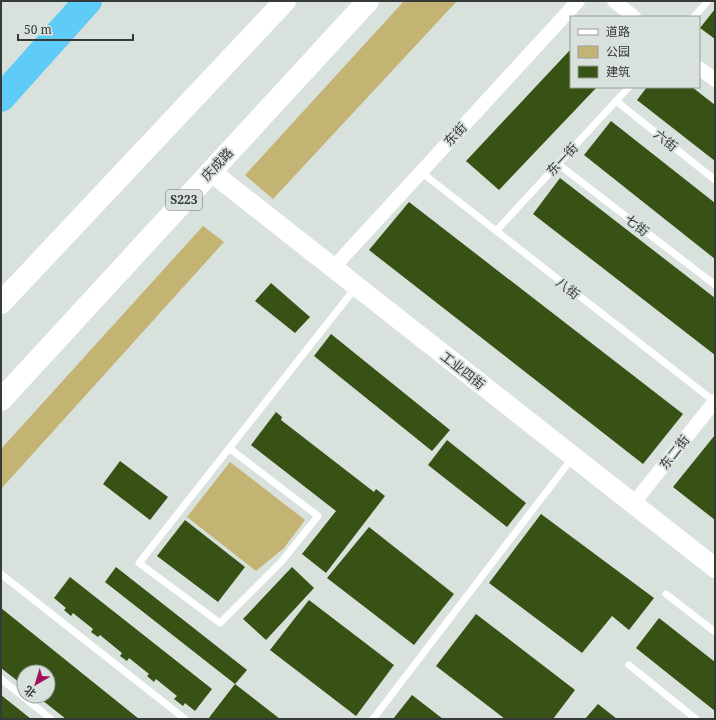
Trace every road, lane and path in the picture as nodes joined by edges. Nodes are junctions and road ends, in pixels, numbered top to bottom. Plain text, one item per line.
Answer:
1 (285, 1) edge
2 (368, 1) edge
3 (578, 1) edge
4 (614, 1) edge
5 (708, 1) edge
6 (633, 16) edge
7 (695, 16) edge
8 (700, 69) edge
9 (715, 80) edge
10 (628, 88) edge
11 (616, 101) junction
12 (558, 164) junction
13 (210, 171) junction
14 (420, 172) junction
15 (715, 180) edge
16 (496, 232) junction
17 (333, 268) junction
18 (715, 285) edge
19 (357, 286) junction
20 (1, 303) edge
21 (1, 400) edge
22 (715, 402) edge
23 (229, 448) junction
24 (574, 457) junction
25 (633, 504) junction
26 (715, 568) edge
27 (1, 574) edge
28 (666, 594) dead end
29 (715, 632) edge
30 (629, 665) dead end
31 (1, 679) edge
32 (51, 719) edge
33 (185, 719) edge
34 (373, 719) edge
35 (696, 719) edge

1 - 20 main road
2 - 13 main road, 庆成路 / S223
3 - 14 street, 东街
4 - 6 street
5 - 7 lane
8 - 9 street
10 - 11 lane, 东一街
11 - 12 lane, 东一街
11 - 15 lane, 六街
12 - 16 lane, 东一街
12 - 18 lane, 七街
13 - 17 street, 工业四街
13 - 21 main road, 庆成路 / S223
14 - 16 lane, 八街
14 - 17 street, 东街
16 - 22 lane, 八街
17 - 19 street, 工业四街
19 - 23 lane
19 - 24 street, 工业四街
22 - 25 street, 东二街
23 - 23 lane
24 - 25 street, 工业四街
24 - 34 lane
25 - 26 street, 工业四街
27 - 33 lane
28 - 29 lane
30 - 35 lane
31 - 32 lane

